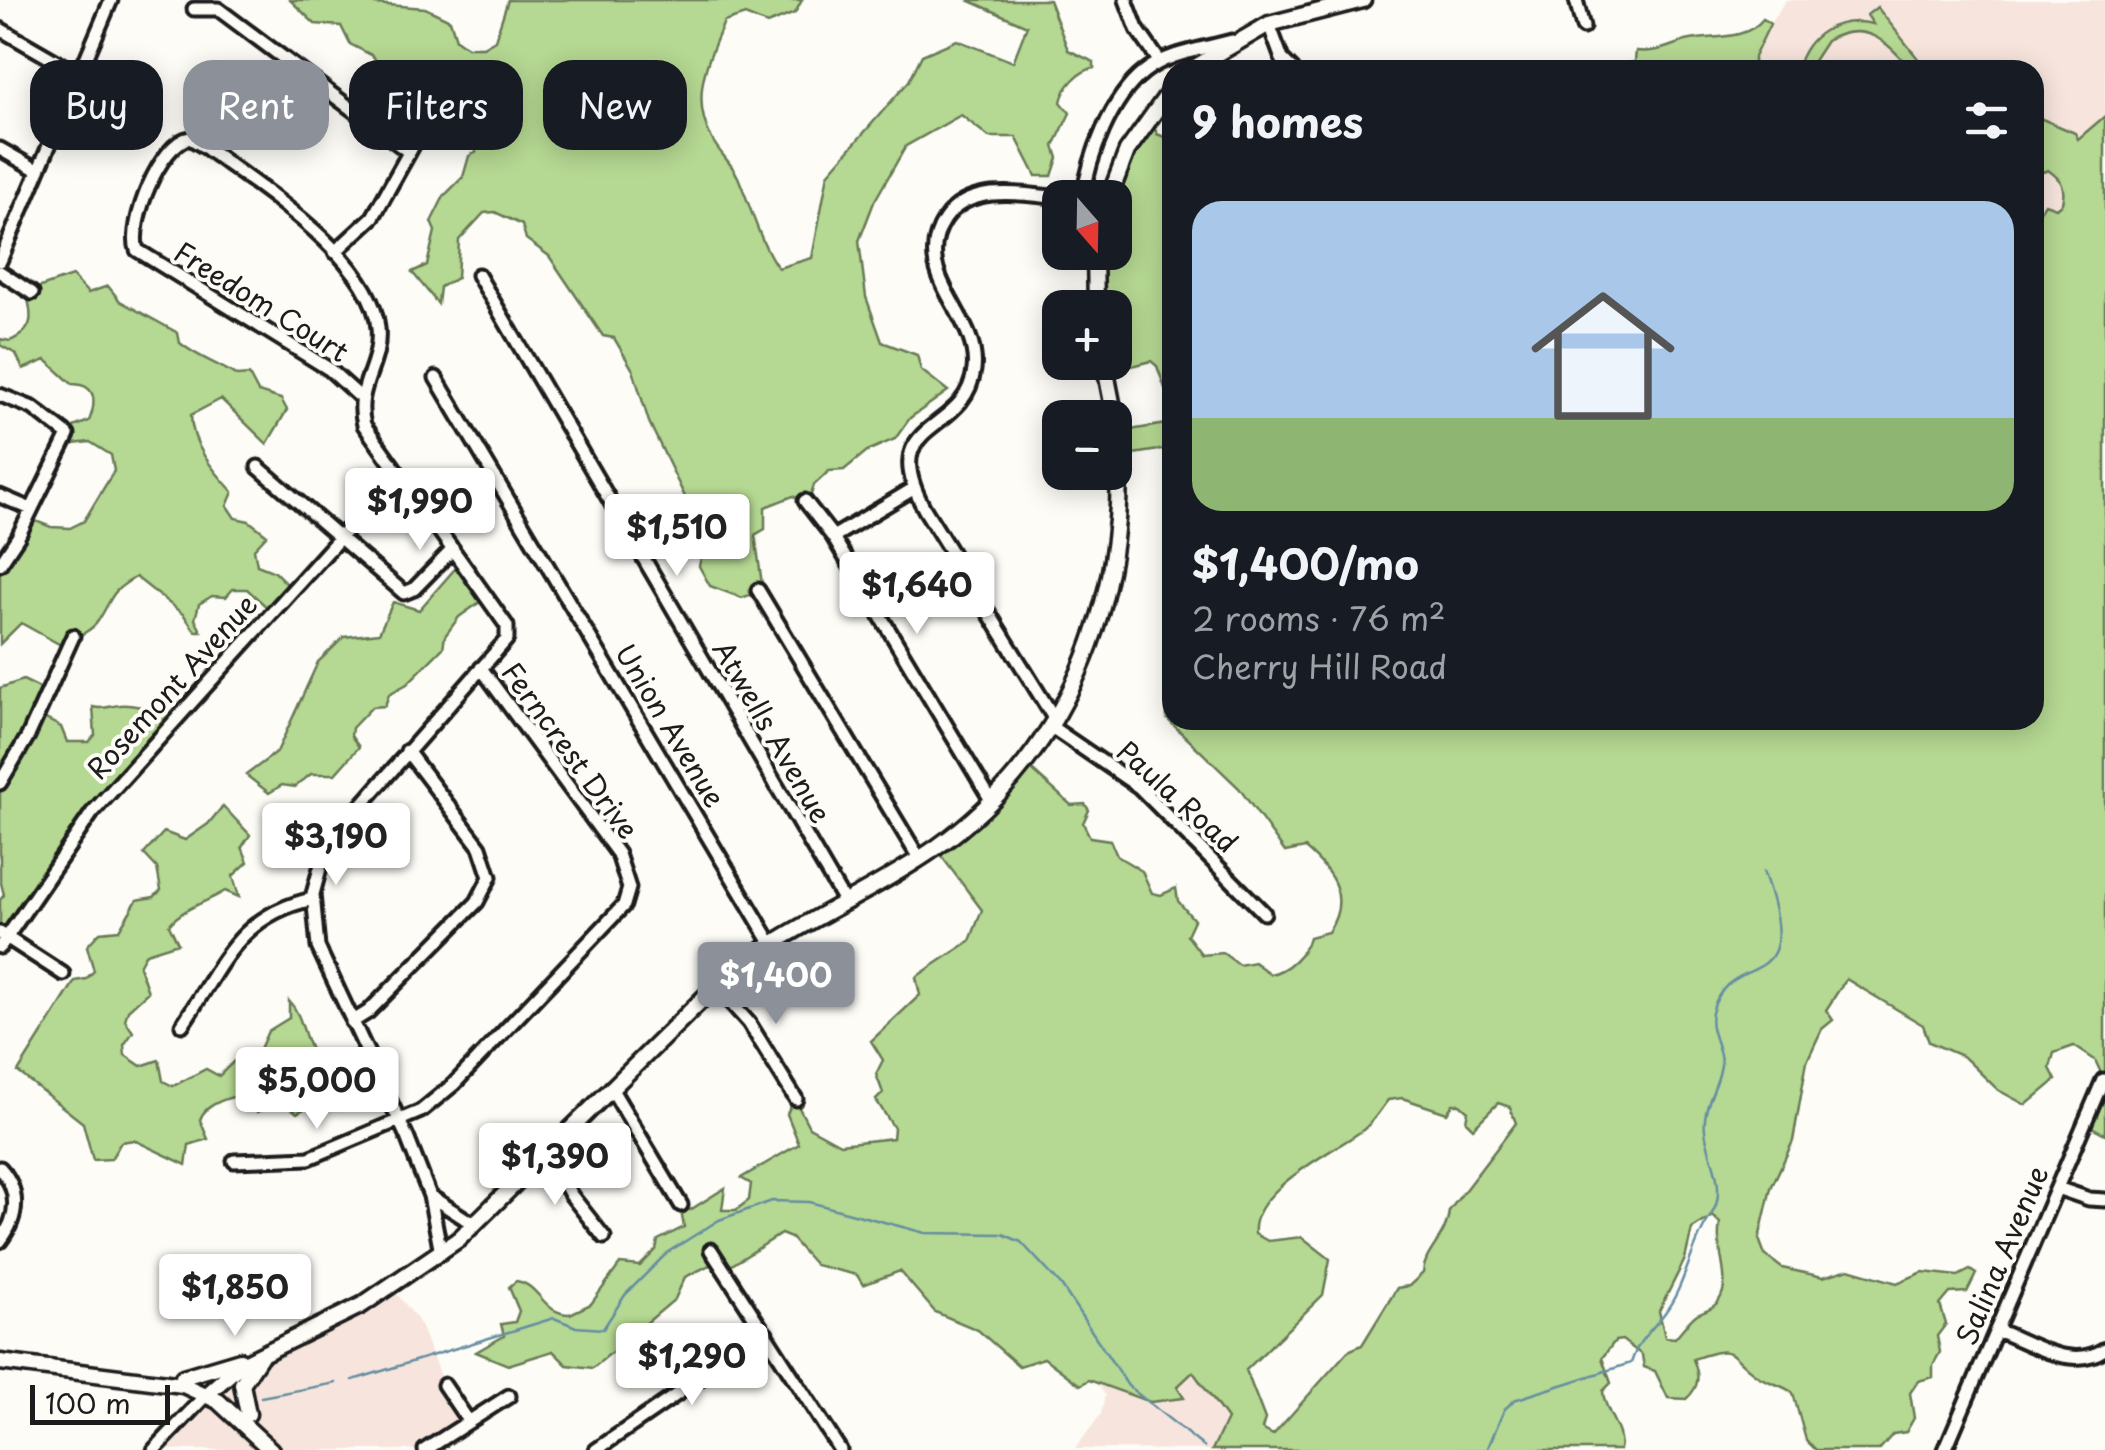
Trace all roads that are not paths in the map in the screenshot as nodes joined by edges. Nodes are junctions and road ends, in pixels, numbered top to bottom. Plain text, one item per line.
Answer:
1 (111, 0) edge
2 (1126, 0) edge
3 (1363, 0) edge
4 (1576, 0) edge
5 (194, 9) dead end
6 (1269, 24) junction
7 (1583, 27) dead end
8 (0, 29) edge
9 (1237, 40) junction
10 (54, 60) edge
11 (84, 60) edge
12 (1167, 60) edge
13 (1206, 60) edge
14 (1283, 60) edge
15 (1160, 62) joint
16 (1162, 102) edge
17 (0, 149) edge
18 (46, 150) edge
19 (408, 152) joint
20 (38, 170) junction
21 (1088, 180) edge
22 (1115, 180) edge
23 (1042, 196) edge
24 (336, 252) junction
25 (0, 260) edge
26 (0, 272) edge
27 (478, 276) dead end
28 (32, 294) dead end
29 (436, 378) dead end
30 (0, 395) edge
31 (360, 396) junction
32 (258, 466) dead end
33 (398, 473) junction
34 (913, 489) junction
35 (1119, 490) edge
36 (0, 496) edge
37 (805, 501) dead end
38 (31, 510) junction
39 (833, 536) junction
40 (336, 538) junction
41 (453, 549) junction
42 (0, 564) edge
43 (758, 590) dead end
44 (73, 636) dead end
45 (481, 668) junction
46 (1052, 722) junction
47 (407, 751) junction
48 (0, 784) edge
49 (991, 800) junction
50 (920, 858) junction
51 (313, 899) junction
52 (844, 901) junction
53 (1264, 914) dead end
54 (2, 939) edge
55 (771, 943) junction
56 (63, 974) dead end
57 (715, 984) junction
58 (352, 1022) junction
59 (182, 1025) dead end
60 (2103, 1080) edge
61 (611, 1088) junction
62 (796, 1099) dead end
63 (400, 1120) junction
64 (547, 1153) junction
65 (234, 1161) dead end
66 (0, 1168) edge
67 (2057, 1188) junction
68 (430, 1196) junction
69 (2105, 1200) edge
70 (681, 1205) dead end
71 (475, 1224) junction
72 (604, 1237) dead end
73 (0, 1241) edge
74 (711, 1250) dead end
75 (441, 1253) junction
76 (1996, 1330) junction
77 (766, 1333) junction
78 (292, 1342) junction
79 (2105, 1349) edge
80 (260, 1356) junction
81 (0, 1362) edge
82 (75, 1370) junction
83 (184, 1376) junction
84 (444, 1385) dead end
85 (211, 1391) junction
86 (509, 1396) dead end
87 (248, 1414) junction
88 (469, 1422) junction
89 (154, 1450) edge
90 (271, 1450) edge
91 (280, 1450) edge
92 (425, 1450) edge
93 (596, 1450) edge
94 (840, 1450) edge
95 (1945, 1450) edge

1 - 11 street
2 - 15 street
3 - 6 main road
4 - 7 street
5 - 19 street
6 - 9 main road
6 - 14 street
8 - 10 street
9 - 12 street
9 - 13 main road
15 - 21 street
16 - 22 main road
17 - 20 street
18 - 20 street
19 - 24 street
20 - 25 street
23 - 34 street
24 - 31 street, Freedom Court
24 - 31 street, Freedom Court
26 - 28 street
27 - 52 street, Atwells Avenue
29 - 55 street, Union Avenue
30 - 38 street
31 - 33 street, Freedom Court
32 - 40 street
33 - 40 street, Rosemont Avenue
33 - 41 street, Freedom Court
34 - 39 street
34 - 46 street
35 - 46 main road
36 - 38 street
37 - 39 street
38 - 42 street
39 - 49 street
40 - 41 street
40 - 54 street, Rosemont Avenue
41 - 45 street, Freedom Court
43 - 50 street
44 - 48 street
45 - 47 street
45 - 63 street, Ferncrest Drive
46 - 49 main road
46 - 53 street, Paula Road
47 - 51 street
47 - 58 street
49 - 50 main road
50 - 52 main road
51 - 58 street
51 - 59 street
52 - 55 main road
54 - 56 street
55 - 57 main road
57 - 61 main road
57 - 62 street
58 - 63 street
60 - 67 street, Salina Avenue
61 - 64 main road
61 - 70 street
63 - 65 street, Ferncrest Drive
63 - 68 street
64 - 71 main road
64 - 72 street
66 - 73 street
67 - 69 street
67 - 76 street, Salina Avenue
68 - 71 street
68 - 75 street
71 - 75 main road
74 - 77 street
75 - 78 main road
76 - 79 street
76 - 95 street, Salina Avenue
77 - 93 street
77 - 94 street
78 - 80 main road
78 - 83 main road
80 - 85 main road
80 - 87 main road
81 - 82 main road
82 - 83 main road
82 - 85 main road
83 - 85 main road
84 - 88 street
85 - 87 main road
85 - 89 street
85 - 90 main road
86 - 88 street
87 - 91 main road
88 - 92 street

